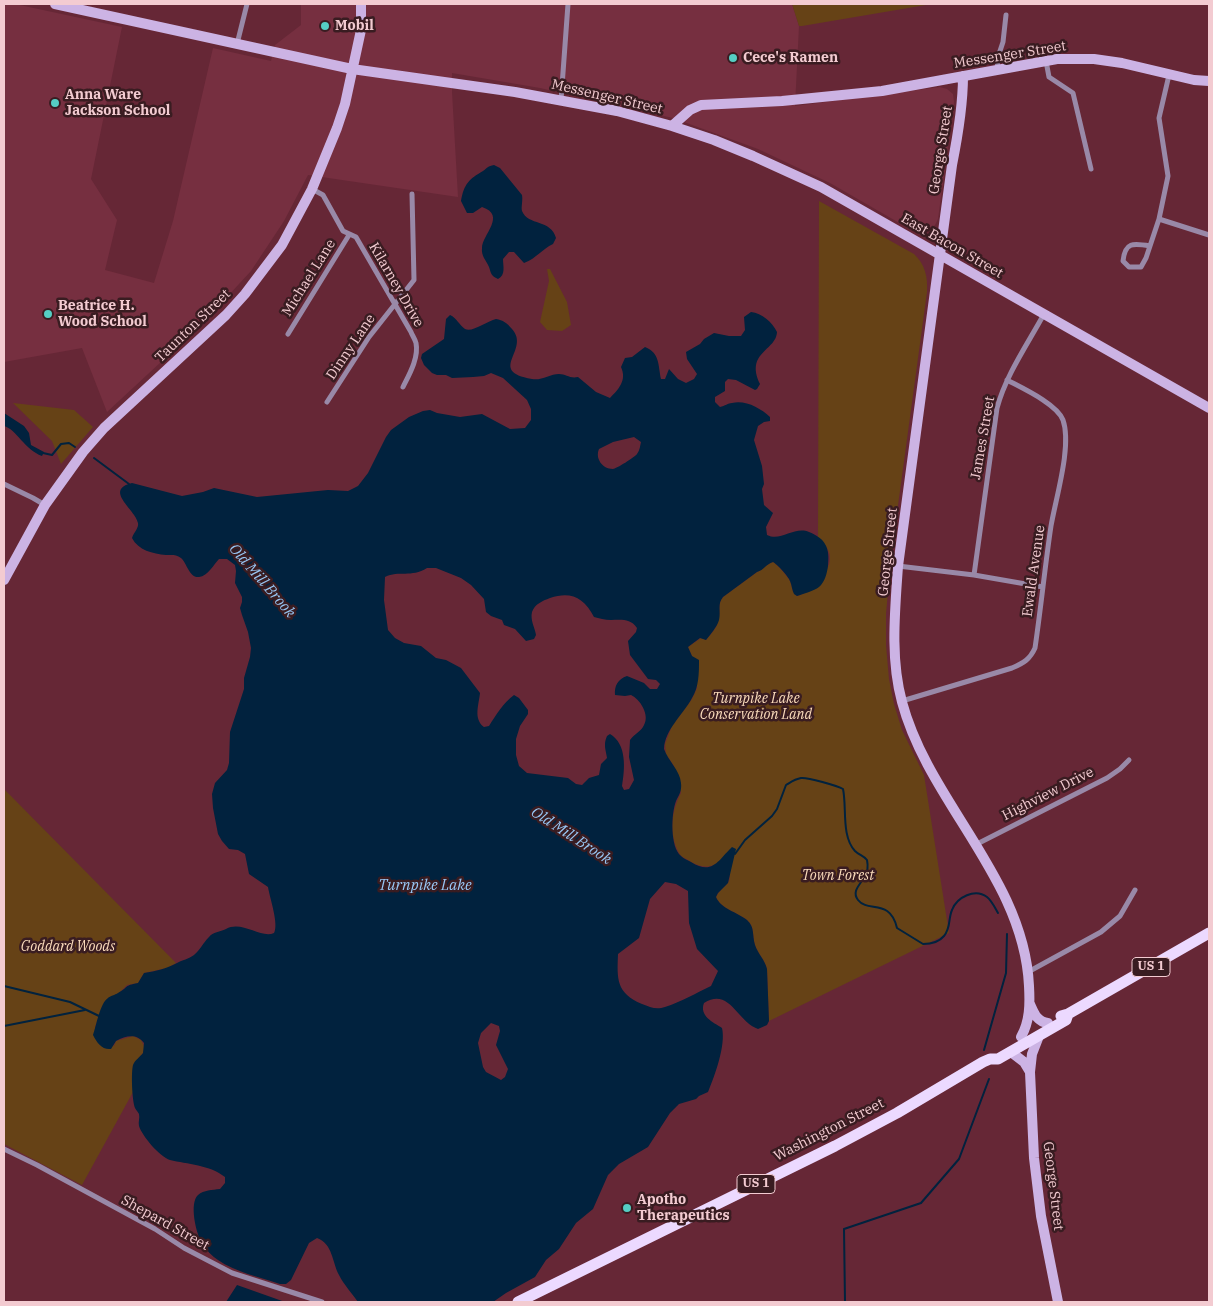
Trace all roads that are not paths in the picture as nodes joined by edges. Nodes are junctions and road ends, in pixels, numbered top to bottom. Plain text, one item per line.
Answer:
1 (57, 4) edge
2 (247, 4) edge
3 (361, 4) edge
4 (568, 4) edge
5 (1006, 15) dead end
6 (237, 45) junction
7 (1045, 60) junction
8 (352, 69) junction
9 (998, 69) junction
10 (1169, 75) junction
11 (963, 76) junction
12 (1209, 81) edge
13 (561, 100) junction
14 (672, 126) junction
15 (1091, 169) dead end
16 (312, 189) junction
17 (412, 194) dead end
18 (1159, 219) junction
19 (349, 234) junction
20 (1209, 235) edge
21 (1150, 246) junction
22 (940, 255) junction
23 (395, 305) junction
24 (1044, 314) junction
25 (288, 334) dead end
26 (1007, 380) junction
27 (403, 387) dead end
28 (328, 402) dead end
29 (1209, 408) edge
30 (4, 484) edge
31 (45, 505) junction
32 (898, 566) junction
33 (6, 570) edge
34 (974, 575) junction
35 (4, 580) edge
36 (1043, 587) junction
37 (902, 701) junction
38 (1129, 760) dead end
39 (975, 845) junction
40 (1135, 890) dead end
41 (1209, 933) edge
42 (1028, 972) junction
43 (1030, 1004) junction
44 (1068, 1014) junction
45 (1048, 1023) junction
46 (1039, 1036) junction
47 (1021, 1037) junction
48 (1011, 1052) junction
49 (990, 1059) junction
50 (1030, 1072) junction
51 (4, 1149) edge
52 (322, 1302) edge
53 (518, 1302) edge
54 (1058, 1302) edge

1 - 6 main road, Messenger Street
2 - 6 street
3 - 8 main road, Taunton Street
4 - 13 street
5 - 9 street
6 - 8 main road, Messenger Street
7 - 9 main road, Messenger Street
7 - 10 main road, Messenger Street
7 - 15 street
8 - 13 main road, Messenger Street
8 - 16 main road, Taunton Street
9 - 11 main road, Messenger Street
10 - 12 main road, Messenger Street
10 - 18 street
11 - 14 main road, Messenger Street
11 - 22 main road, George Street
13 - 14 main road, Messenger Street
14 - 22 main road, East Bacon Street
16 - 19 street, Kilarney Drive
16 - 31 main road, Taunton Street
17 - 23 street, Dinny Lane
18 - 20 street
18 - 21 street
19 - 23 street, Kilarney Drive
19 - 25 street, Michael Lane
21 - 21 street
22 - 24 main road, East Bacon Street
22 - 32 main road, George Street
23 - 27 street, Kilarney Drive
23 - 28 street, Dinny Lane
24 - 26 street, James Street
24 - 29 main road, East Bacon Street
26 - 34 street, James Street
26 - 36 street, Ewald Avenue
30 - 31 street
31 - 33 main road, Taunton Street
32 - 34 street
32 - 37 main road, George Street
33 - 35 main road, Taunton Street
34 - 36 street
36 - 37 street, Ewald Avenue
37 - 39 main road, George Street
38 - 39 street, Highview Drive
39 - 42 main road, George Street
40 - 42 street
41 - 44 main road, Washington Street / US 1
42 - 43 main road, George Street
43 - 45 main road
43 - 47 main road, George Street
44 - 45 main road, Washington Street / US 1
44 - 46 main road, Washington Street / US 1
45 - 47 main road, Washington Street / US 1
46 - 48 main road, Washington Street / US 1
46 - 50 main road, George Street
47 - 49 main road, Washington Street / US 1
48 - 49 main road, Washington Street / US 1
48 - 50 main road
49 - 53 main road, Washington Street / US 1
50 - 54 main road, George Street
51 - 52 street, Shepard Street

